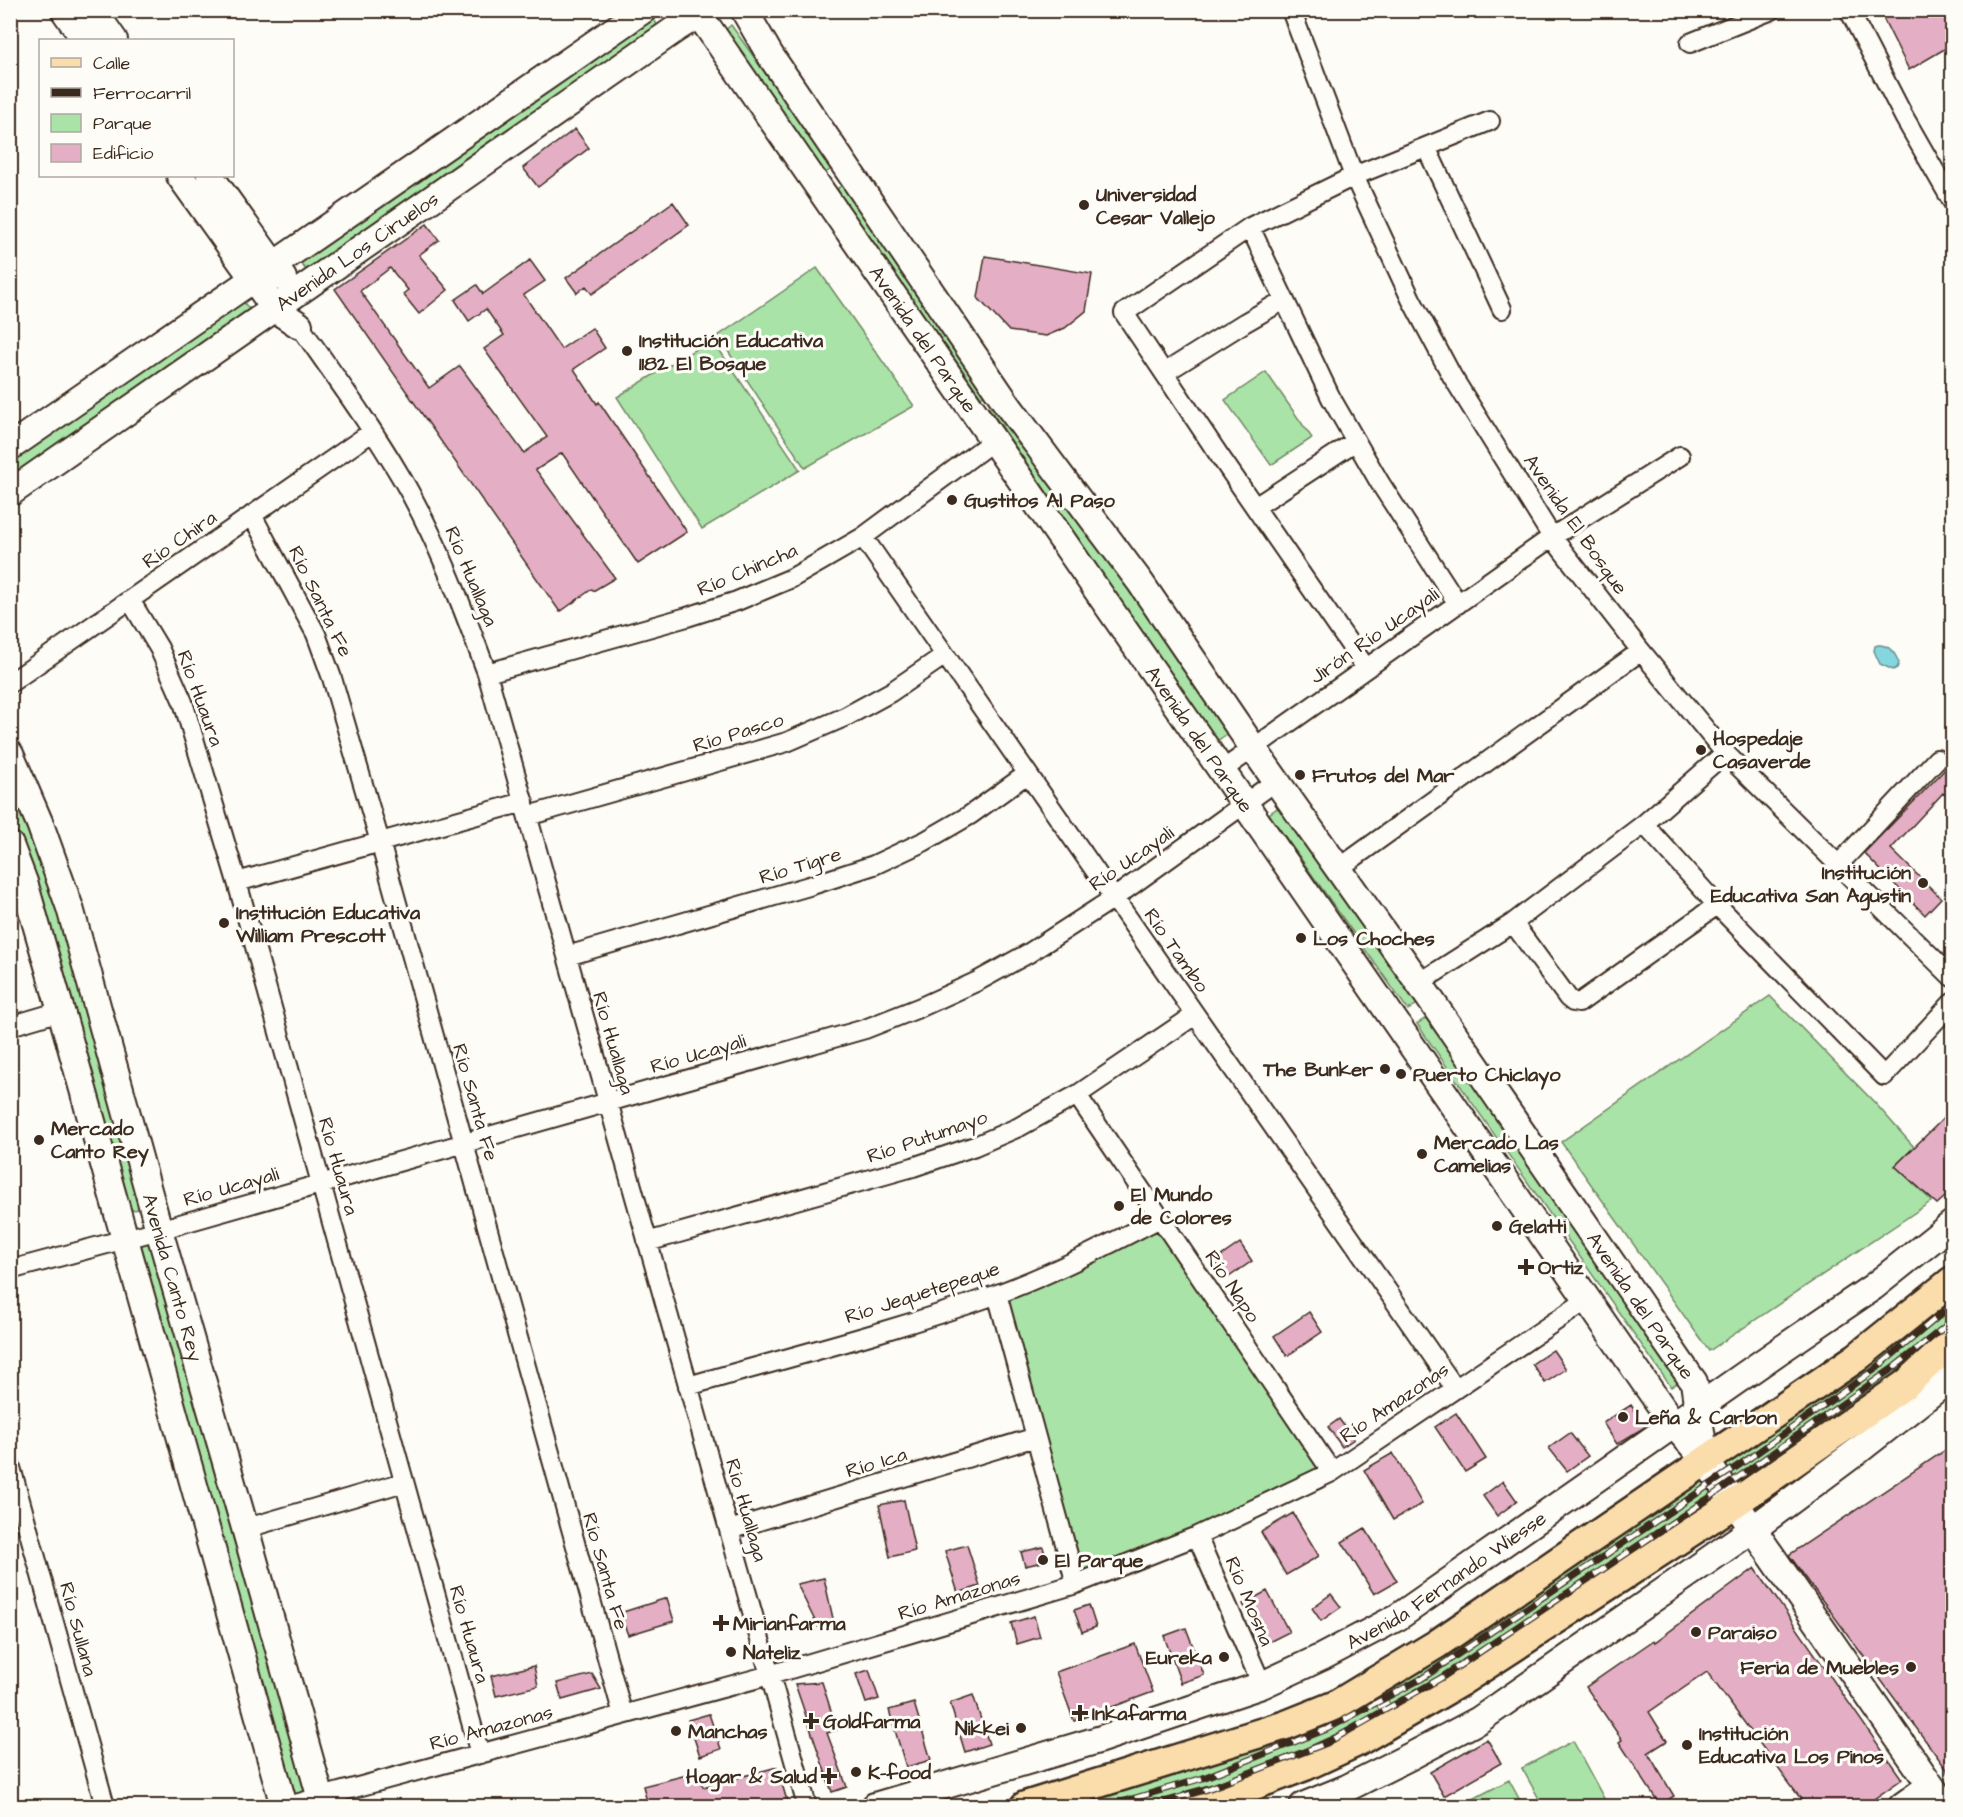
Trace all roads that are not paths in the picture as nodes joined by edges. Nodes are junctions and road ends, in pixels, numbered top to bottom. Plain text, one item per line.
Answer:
1 (64, 10) edge
2 (643, 10) edge
3 (744, 10) edge
4 (1291, 10) edge
5 (1772, 10) edge
6 (1849, 10) edge
7 (700, 12) edge
8 (101, 24) edge
9 (1690, 43) dead end
10 (1490, 122) dead end
11 (1426, 147) junction
12 (846, 168) junction
13 (1354, 176) junction
14 (181, 177) edge
15 (211, 177) edge
16 (817, 187) junction
17 (1953, 201) edge
18 (1250, 228) junction
19 (274, 265) junction
20 (253, 279) junction
21 (1284, 300) junction
22 (285, 302) junction
23 (1502, 309) dead end
24 (300, 325) joint
25 (1164, 373) junction
26 (372, 432) junction
27 (993, 441) junction
28 (1356, 441) junction
29 (10, 447) edge
30 (1680, 456) dead end
31 (10, 493) edge
32 (1255, 507) junction
33 (252, 515) junction
34 (862, 537) junction
35 (1552, 537) junction
36 (130, 600) junction
37 (1458, 603) junction
38 (1641, 651) junction
39 (945, 655) junction
40 (1366, 668) junction
41 (487, 673) junction
42 (10, 683) edge
43 (1253, 748) junction
44 (1725, 753) junction
45 (10, 754) edge
46 (1936, 759) dead end
47 (1221, 771) junction
48 (1027, 774) junction
49 (1276, 781) junction
50 (1245, 804) junction
51 (526, 809) junction
52 (1644, 824) junction
53 (380, 842) junction
54 (10, 845) edge
55 (1839, 864) junction
56 (1338, 869) junction
57 (237, 882) junction
58 (1114, 898) junction
59 (1717, 905) junction
60 (1514, 923) junction
61 (567, 956) junction
62 (1953, 977) edge
63 (1419, 983) junction
64 (1953, 1003) edge
65 (61, 1011) junction
66 (1195, 1015) junction
67 (10, 1026) edge
68 (1077, 1095) junction
69 (608, 1102) junction
70 (464, 1143) junction
71 (321, 1183) junction
72 (1160, 1218) junction
73 (1953, 1224) edge
74 (159, 1230) junction
75 (124, 1238) junction
76 (648, 1242) junction
77 (10, 1270) edge
78 (1953, 1281) edge
79 (997, 1294) junction
80 (1587, 1300) junction
81 (1953, 1342) edge
82 (1953, 1377) edge
83 (688, 1386) junction
84 (1455, 1388) junction
85 (1698, 1408) junction
86 (1674, 1425) junction
87 (1036, 1437) junction
88 (1705, 1460) junction
89 (10, 1464) edge
90 (1332, 1472) junction
91 (404, 1482) junction
92 (1735, 1503) junction
93 (254, 1526) dead end
94 (1753, 1529) junction
95 (729, 1530) junction
96 (1197, 1536) junction
97 (1076, 1584) junction
98 (770, 1675) junction
99 (1262, 1685) junction
100 (623, 1715) junction
101 (480, 1754) junction
102 (1930, 1786) junction
103 (322, 1802) edge
104 (105, 1806) edge
105 (286, 1806) edge
106 (807, 1806) edge
107 (874, 1806) edge
108 (1025, 1806) edge
109 (1192, 1806) edge
110 (1303, 1806) edge
111 (1902, 1806) edge
112 (1945, 1806) edge

1 - 8 main road
2 - 19 main road, Avenida Los Ciruelos
3 - 12 main road, Avenida del Parque
4 - 13 street, Avenida El Bosque
5 - 9 street
6 - 17 street
7 - 16 main road, Avenida del Parque
7 - 22 main road, Avenida Los Ciruelos
10 - 11 street
11 - 13 street
11 - 23 street
12 - 16 main road
12 - 43 main road, Avenida del Parque
13 - 18 street
13 - 35 street, Avenida El Bosque
14 - 20 main road
15 - 19 main road
16 - 27 main road, Avenida del Parque
18 - 21 street
18 - 25 street
19 - 20 main road, Avenida Los Ciruelos
19 - 22 main road
20 - 22 main road
20 - 29 main road, Avenida Los Ciruelos
21 - 25 street
21 - 28 street
22 - 24 main road
22 - 31 main road, Avenida Los Ciruelos
24 - 26 street, Río Huallaga
25 - 32 street
26 - 33 street, Río Chira
26 - 41 street, Río Huallaga
27 - 34 street, Río Chincha
27 - 47 main road, Avenida del Parque
28 - 32 street
28 - 37 street
30 - 35 street, Jirón Río Ucayali
32 - 40 street
33 - 36 street, Río Chira
33 - 53 street, Río Santa Fe
34 - 39 street, Río Tambo
34 - 41 street, Río Chincha
35 - 37 street, Jirón Río Ucayali
35 - 38 street, Avenida El Bosque
36 - 42 street, Río Chira
36 - 57 street, Río Huaura
37 - 40 street, Jirón Río Ucayali
38 - 44 street, Avenida El Bosque
38 - 56 street
39 - 48 street, Río Tambo
39 - 51 street, Río Pasco
40 - 43 street, Jirón Río Ucayali
41 - 51 street, Río Huallaga
43 - 47 street, Jirón Río Ucayali
43 - 49 main road, Avenida del Parque
44 - 52 street
44 - 55 street, Avenida El Bosque
45 - 74 main road, Avenida Canto Rey
46 - 55 street
47 - 50 main road, Avenida del Parque
48 - 58 street, Río Tambo
48 - 61 street, Río Tigre
49 - 50 street, Río Ucayali
49 - 56 main road, Avenida del Parque
50 - 58 street, Río Ucayali
50 - 80 main road, Avenida del Parque
51 - 53 street, Río Pasco
51 - 61 street, Río Huallaga
52 - 59 street
52 - 60 street
53 - 57 street, Río Pasco
53 - 70 street, Río Santa Fe
54 - 65 main road, Avenida Canto Rey
55 - 62 street, Avenida El Bosque
56 - 63 main road, Avenida del Parque
57 - 71 street, Río Huaura
58 - 66 street, Río Tambo
58 - 69 street, Río Ucayali
59 - 60 street
59 - 64 street
60 - 63 street
61 - 69 street, Río Huallaga
63 - 85 main road, Avenida del Parque
65 - 67 street
65 - 75 main road, Avenida Canto Rey
66 - 68 street, Río Putumayo
66 - 84 street, Río Tambo
68 - 72 street, Río Napo
68 - 76 street, Río Putumayo
69 - 70 street, Río Ucayali
69 - 76 street, Río Huallaga
70 - 71 street, Río Ucayali
70 - 100 street, Río Santa Fe
71 - 74 street, Río Ucayali
71 - 91 street, Río Huaura
72 - 79 street, Río Jequetepeque
72 - 90 street, Río Napo
73 - 85 main road, Avenida Fernando Wiesse
74 - 75 street, Río Ucayali
74 - 103 main road, Avenida Canto Rey
75 - 77 street, Río Ucayali
75 - 105 main road, Avenida Canto Rey
76 - 83 street, Río Huallaga
78 - 88 main road
79 - 83 street, Río Jequetepeque
79 - 87 street
80 - 84 street, Río Amazonas
80 - 86 main road, Avenida del Parque
81 - 92 main road
82 - 94 main road
83 - 95 street, Río Huallaga
84 - 90 street, Río Amazonas
85 - 86 main road, Avenida Fernando Wiesse
85 - 88 main road, Avenida del Parque
86 - 88 main road, Avenida del Parque
86 - 99 main road, Avenida Fernando Wiesse
87 - 95 street, Río Ica
87 - 97 street
88 - 92 main road, Avenida del Parque
88 - 108 main road
89 - 104 street, Río Sullana
90 - 96 street, Río Amazonas
91 - 93 street
91 - 101 street, Río Huaura
92 - 94 main road, Avenida del Parque
92 - 109 main road
94 - 102 main road, Avenida del Parque
94 - 110 main road
95 - 98 street, Río Huallaga
96 - 97 street, Río Amazonas
96 - 99 street, Río Mosna
97 - 98 street, Río Amazonas
98 - 100 street, Río Amazonas
98 - 106 street, Río Huallaga
99 - 107 main road, Avenida Fernando Wiesse
100 - 101 street, Río Amazonas
101 - 103 street, Río Amazonas
102 - 111 main road
102 - 112 main road, Avenida del Parque
103 - 105 street, Río Amazonas

